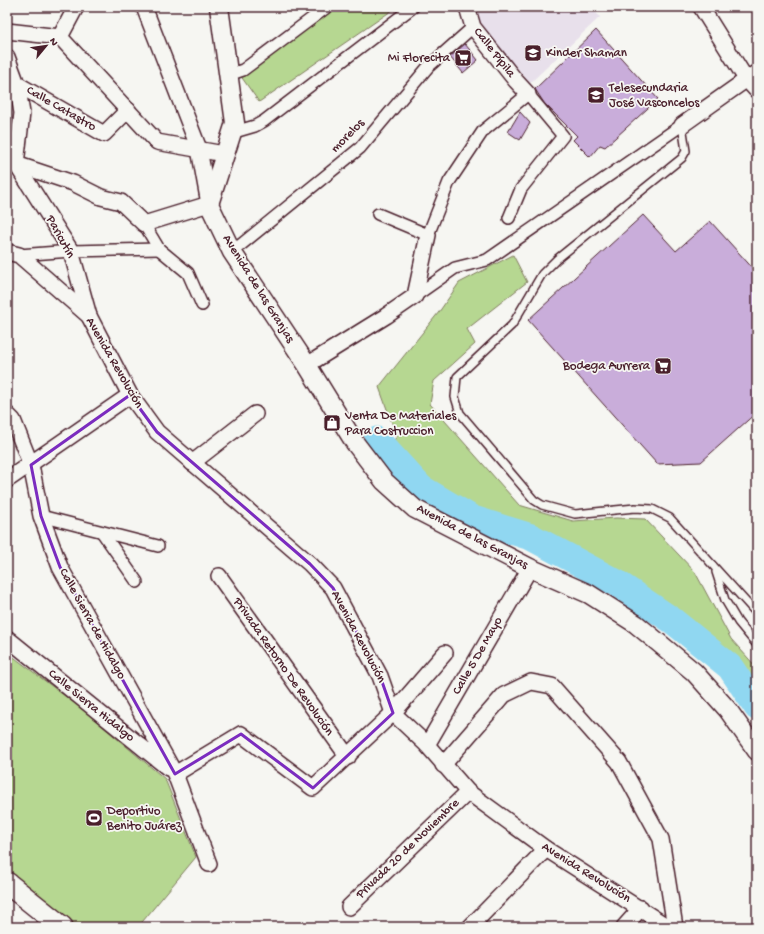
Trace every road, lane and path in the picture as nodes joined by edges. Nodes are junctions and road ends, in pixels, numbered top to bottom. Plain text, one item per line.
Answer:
1 (76, 7) edge
2 (144, 7) edge
3 (219, 7) edge
4 (327, 7) edge
5 (413, 7) edge
6 (467, 7) edge
7 (702, 7) edge
8 (473, 27) junction
9 (7, 31) edge
10 (60, 37) junction
11 (7, 58) edge
12 (228, 75) junction
13 (751, 75) edge
14 (17, 84) junction
15 (757, 91) edge
16 (528, 94) junction
17 (128, 110) junction
18 (682, 125) junction
19 (231, 133) junction
20 (199, 149) junction
21 (224, 154) junction
22 (12, 161) edge
23 (209, 204) junction
24 (378, 214) dead end
25 (509, 218) dead end
26 (144, 224) junction
27 (428, 235) junction
28 (159, 249) junction
29 (71, 251) junction
30 (232, 252) junction
31 (13, 253) edge
32 (415, 296) junction
33 (202, 305) dead end
34 (89, 316) junction
35 (307, 365) junction
36 (130, 395) junction
37 (7, 414) edge
38 (256, 414) dead end
39 (192, 463) junction
40 (31, 465) junction
41 (7, 480) edge
42 (41, 516) junction
43 (102, 532) junction
44 (158, 546) dead end
45 (530, 568) junction
46 (716, 570) junction
47 (219, 576) dead end
48 (137, 582) dead end
49 (757, 614) edge
50 (7, 638) edge
51 (757, 645) edge
52 (445, 653) dead end
53 (393, 713) junction
54 (427, 745) junction
55 (757, 751) edge
56 (348, 757) junction
57 (442, 765) junction
58 (175, 774) junction
59 (468, 792) junction
60 (546, 849) junction
61 (208, 864) dead end
62 (7, 883) edge
63 (349, 907) dead end
64 (641, 908) junction
65 (62, 927) edge
66 (470, 927) edge
67 (624, 927) edge
68 (668, 927) edge
69 (675, 927) edge

1 - 10 street
2 - 20 street, Avenida de las Granjas
3 - 12 street
4 - 12 street
5 - 19 street
6 - 8 street, Calle Pípila
7 - 13 street
8 - 16 street, Calle Pípila
8 - 30 street, morelos
9 - 10 street
10 - 17 street
11 - 14 street
12 - 19 street
13 - 15 street
13 - 18 street
14 - 17 street, Calle Catastro
14 - 22 street
16 - 25 street
16 - 27 street
17 - 20 street
18 - 32 street
18 - 46 lane
19 - 21 street
20 - 21 street
20 - 23 street, Avenida de las Granjas
21 - 23 street
22 - 26 street
22 - 29 street, Paricutín
23 - 26 street
23 - 30 street, Avenida de las Granjas
24 - 27 street
26 - 28 street
27 - 32 street
28 - 29 street
28 - 33 street
29 - 31 street
29 - 34 street, Paricutín
30 - 35 street, Avenida de las Granjas
31 - 34 street, Avenida Revolución
32 - 35 street
34 - 36 street, Avenida Revolución
35 - 45 street, Avenida de las Granjas
36 - 39 street, Avenida Revolución
36 - 40 street
37 - 40 street, Calle Sierra de Hidalgo
38 - 39 street
39 - 53 street, Avenida Revolución
40 - 41 street
40 - 42 street, Calle Sierra de Hidalgo
42 - 43 street
42 - 58 street, Calle Sierra de Hidalgo
43 - 44 street
43 - 48 street
45 - 54 street, Calle 5 De Mayo
45 - 55 street, Avenida de las Granjas
46 - 49 lane
46 - 51 lane
47 - 56 street, Privada Retorno De Revolución
50 - 58 street, Calle Sierra Hidalgo
52 - 53 street
53 - 54 street, Avenida Revolución
53 - 56 street
54 - 57 street, Avenida Revolución
56 - 58 street
57 - 59 street, Avenida Revolución
57 - 69 street
58 - 61 street, Calle Sierra de Hidalgo
59 - 60 street, Avenida Revolución
59 - 63 street, Privada 20 de Noviembre
60 - 64 street, Avenida Revolución
60 - 66 street
62 - 65 main road
64 - 67 street
64 - 68 street, Avenida Revolución

